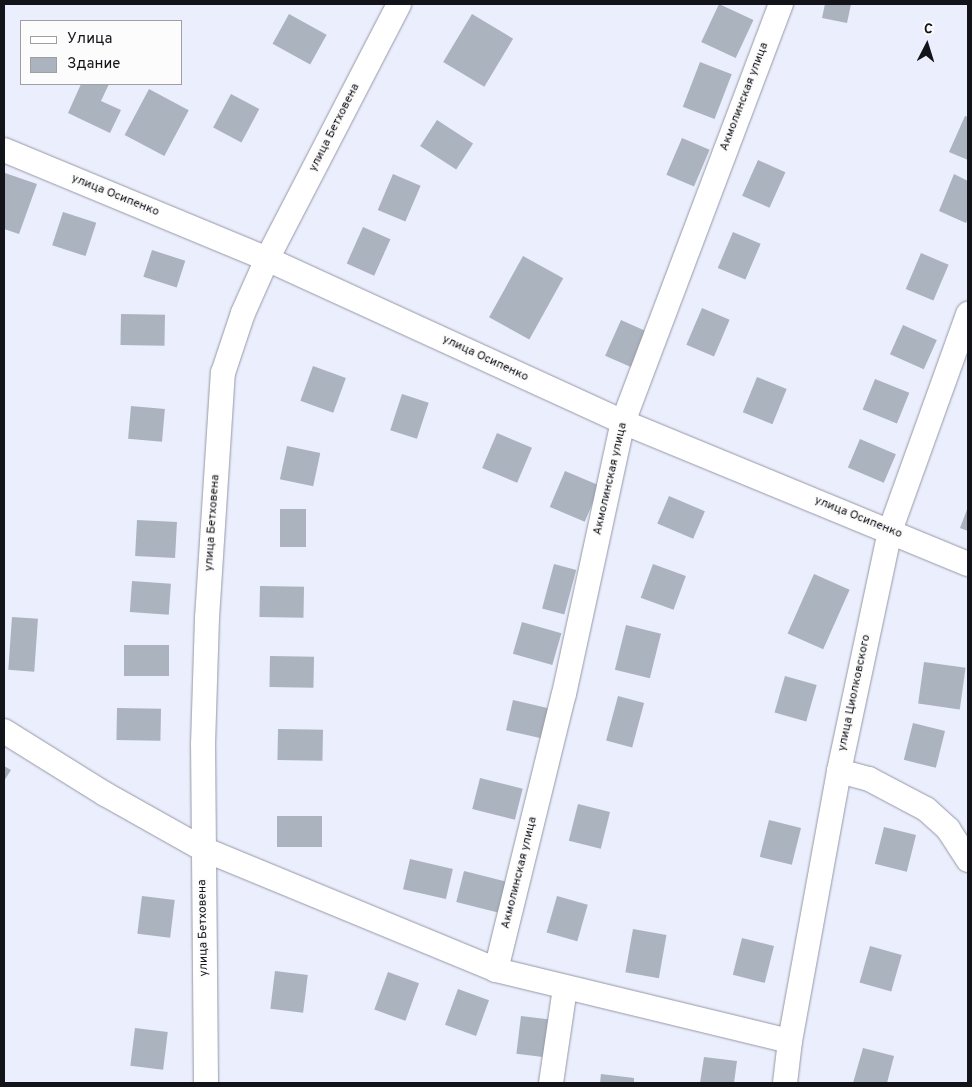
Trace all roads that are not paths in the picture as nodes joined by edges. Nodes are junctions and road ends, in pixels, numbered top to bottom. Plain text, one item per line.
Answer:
1 (399, 4) edge
2 (781, 4) edge
3 (4, 150) edge
4 (267, 259) junction
5 (968, 314) edge
6 (623, 422) junction
7 (890, 531) junction
8 (968, 564) edge
9 (4, 731) edge
10 (839, 771) junction
11 (203, 849) junction
12 (968, 860) edge
13 (496, 970) junction
14 (565, 988) junction
15 (790, 1041) junction
16 (206, 1083) edge
17 (551, 1083) edge
18 (785, 1083) edge

1 - 4 street, улица Бетховена
2 - 6 street, Акмолинская улица
3 - 4 street, улица Осипенко
4 - 6 street, улица Осипенко
4 - 11 street, улица Бетховена
5 - 7 street, улица Циолковского
6 - 7 street, улица Осипенко
6 - 13 street, Акмолинская улица
7 - 8 street, улица Осипенко
7 - 10 street, улица Циолковского
9 - 11 street
10 - 12 street
10 - 15 street, улица Циолковского
11 - 13 street
11 - 16 street, улица Бетховена
13 - 14 street
14 - 15 street
14 - 17 street
15 - 18 street, улица Циолковского

